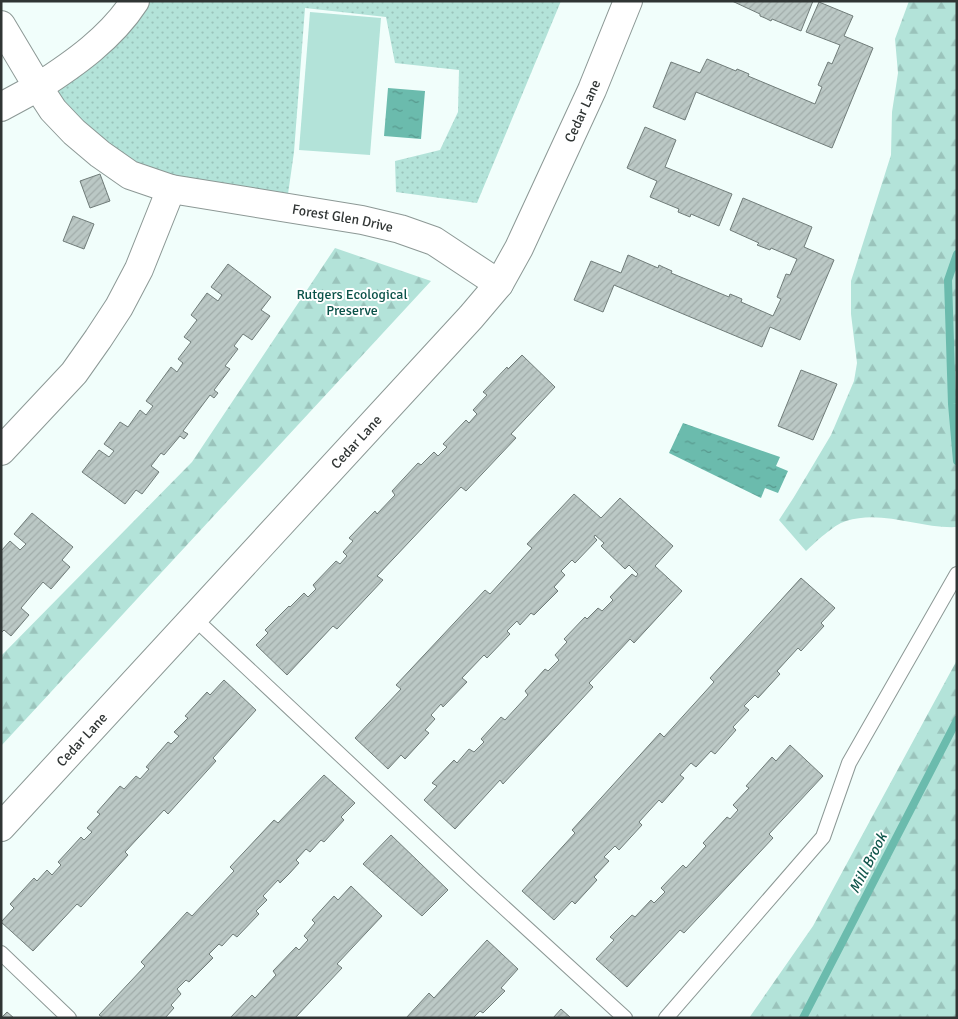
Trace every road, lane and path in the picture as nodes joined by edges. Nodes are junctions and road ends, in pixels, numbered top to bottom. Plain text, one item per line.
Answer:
1 (135, 1) edge
2 (628, 1) edge
3 (1, 25) edge
4 (38, 87) junction
5 (1, 107) edge
6 (171, 189) junction
7 (499, 284) junction
8 (1, 451) edge
9 (957, 574) edge
10 (195, 619) junction
11 (1, 827) edge
12 (1, 953) edge
13 (69, 1018) edge
14 (625, 1018) edge
15 (666, 1018) edge

1 - 4 street
2 - 7 street, Cedar Lane
3 - 4 street, Forest Glen Drive
4 - 5 street
4 - 6 street, Forest Glen Drive
6 - 7 street, Forest Glen Drive
6 - 8 street
7 - 10 street, Cedar Lane
9 - 15 lane
10 - 11 street, Cedar Lane
10 - 14 lane
12 - 13 lane

